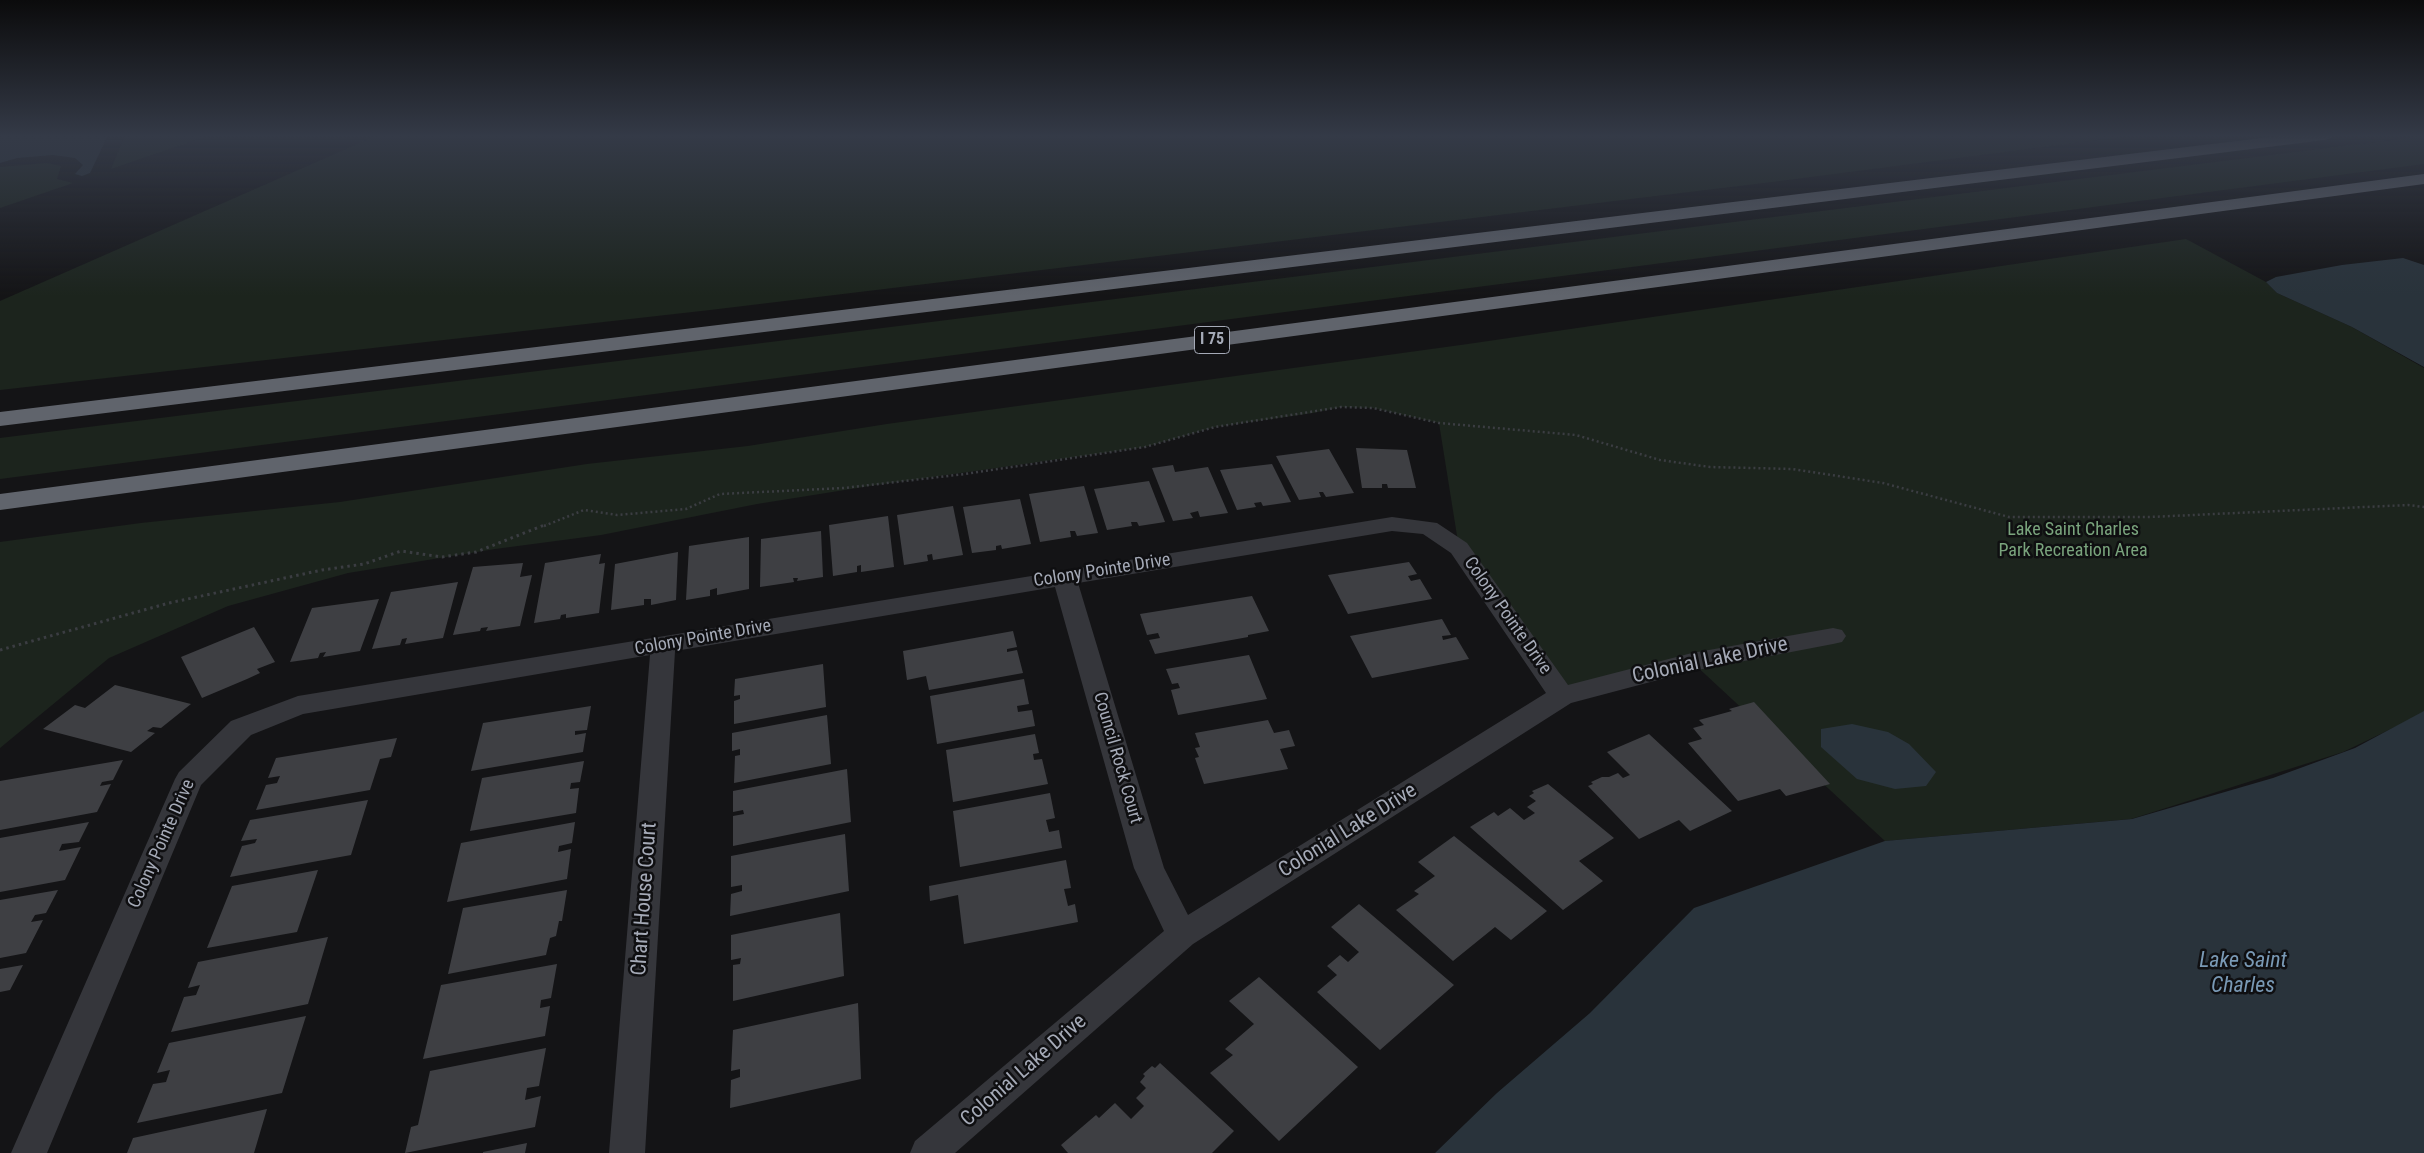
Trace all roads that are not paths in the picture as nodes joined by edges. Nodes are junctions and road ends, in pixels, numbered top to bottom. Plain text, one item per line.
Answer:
1 (1885, 189) edge
2 (2350, 189) edge
3 (0, 419) edge
4 (0, 502) edge
5 (1064, 577) junction
6 (1832, 636) dead end
7 (664, 645) junction
8 (1562, 696) junction
9 (1182, 935) junction
10 (29, 1153) edge
11 (627, 1153) edge
12 (928, 1153) edge

1 - 3 highway
2 - 4 highway, I 75
5 - 7 street, Colony Pointe Drive
5 - 8 street, Colony Pointe Drive
5 - 9 street, Council Rock Court
6 - 8 street, Colonial Lake Drive
7 - 10 street, Colony Pointe Drive
7 - 11 street, Chart House Court
8 - 9 street, Colonial Lake Drive
9 - 12 street, Colonial Lake Drive

